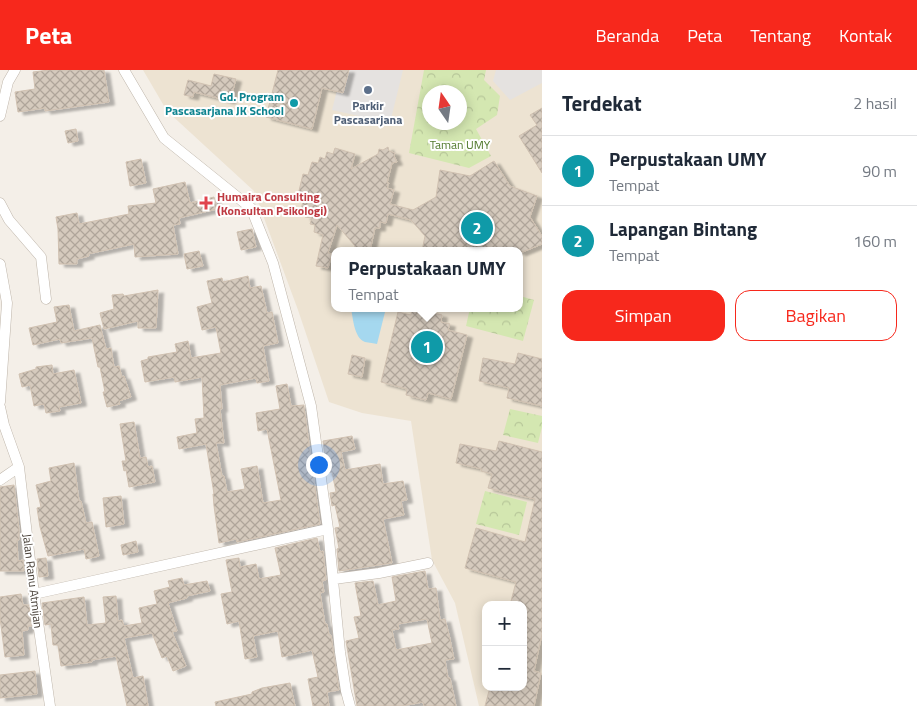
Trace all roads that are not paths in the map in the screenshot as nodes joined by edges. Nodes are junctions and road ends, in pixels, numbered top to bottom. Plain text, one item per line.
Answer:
1 (15, 70) edge
2 (124, 70) edge
3 (0, 116) edge
4 (0, 203) edge
5 (0, 264) edge
6 (46, 299) dead end
7 (0, 402) edge
8 (0, 407) edge
9 (19, 467) junction
10 (0, 480) edge
11 (328, 529) junction
12 (428, 563) dead end
13 (334, 579) junction
14 (34, 594) junction
15 (50, 706) edge
16 (350, 706) edge

1 - 3 street
2 - 11 street
4 - 6 street
5 - 7 street
8 - 9 street, Jalan Ranu Atmijan
9 - 10 street
9 - 14 street, Jalan Ranu Atmijan
11 - 13 street
11 - 14 street
12 - 13 street
13 - 16 street
14 - 15 street, Jalan Ranu Atmijan

